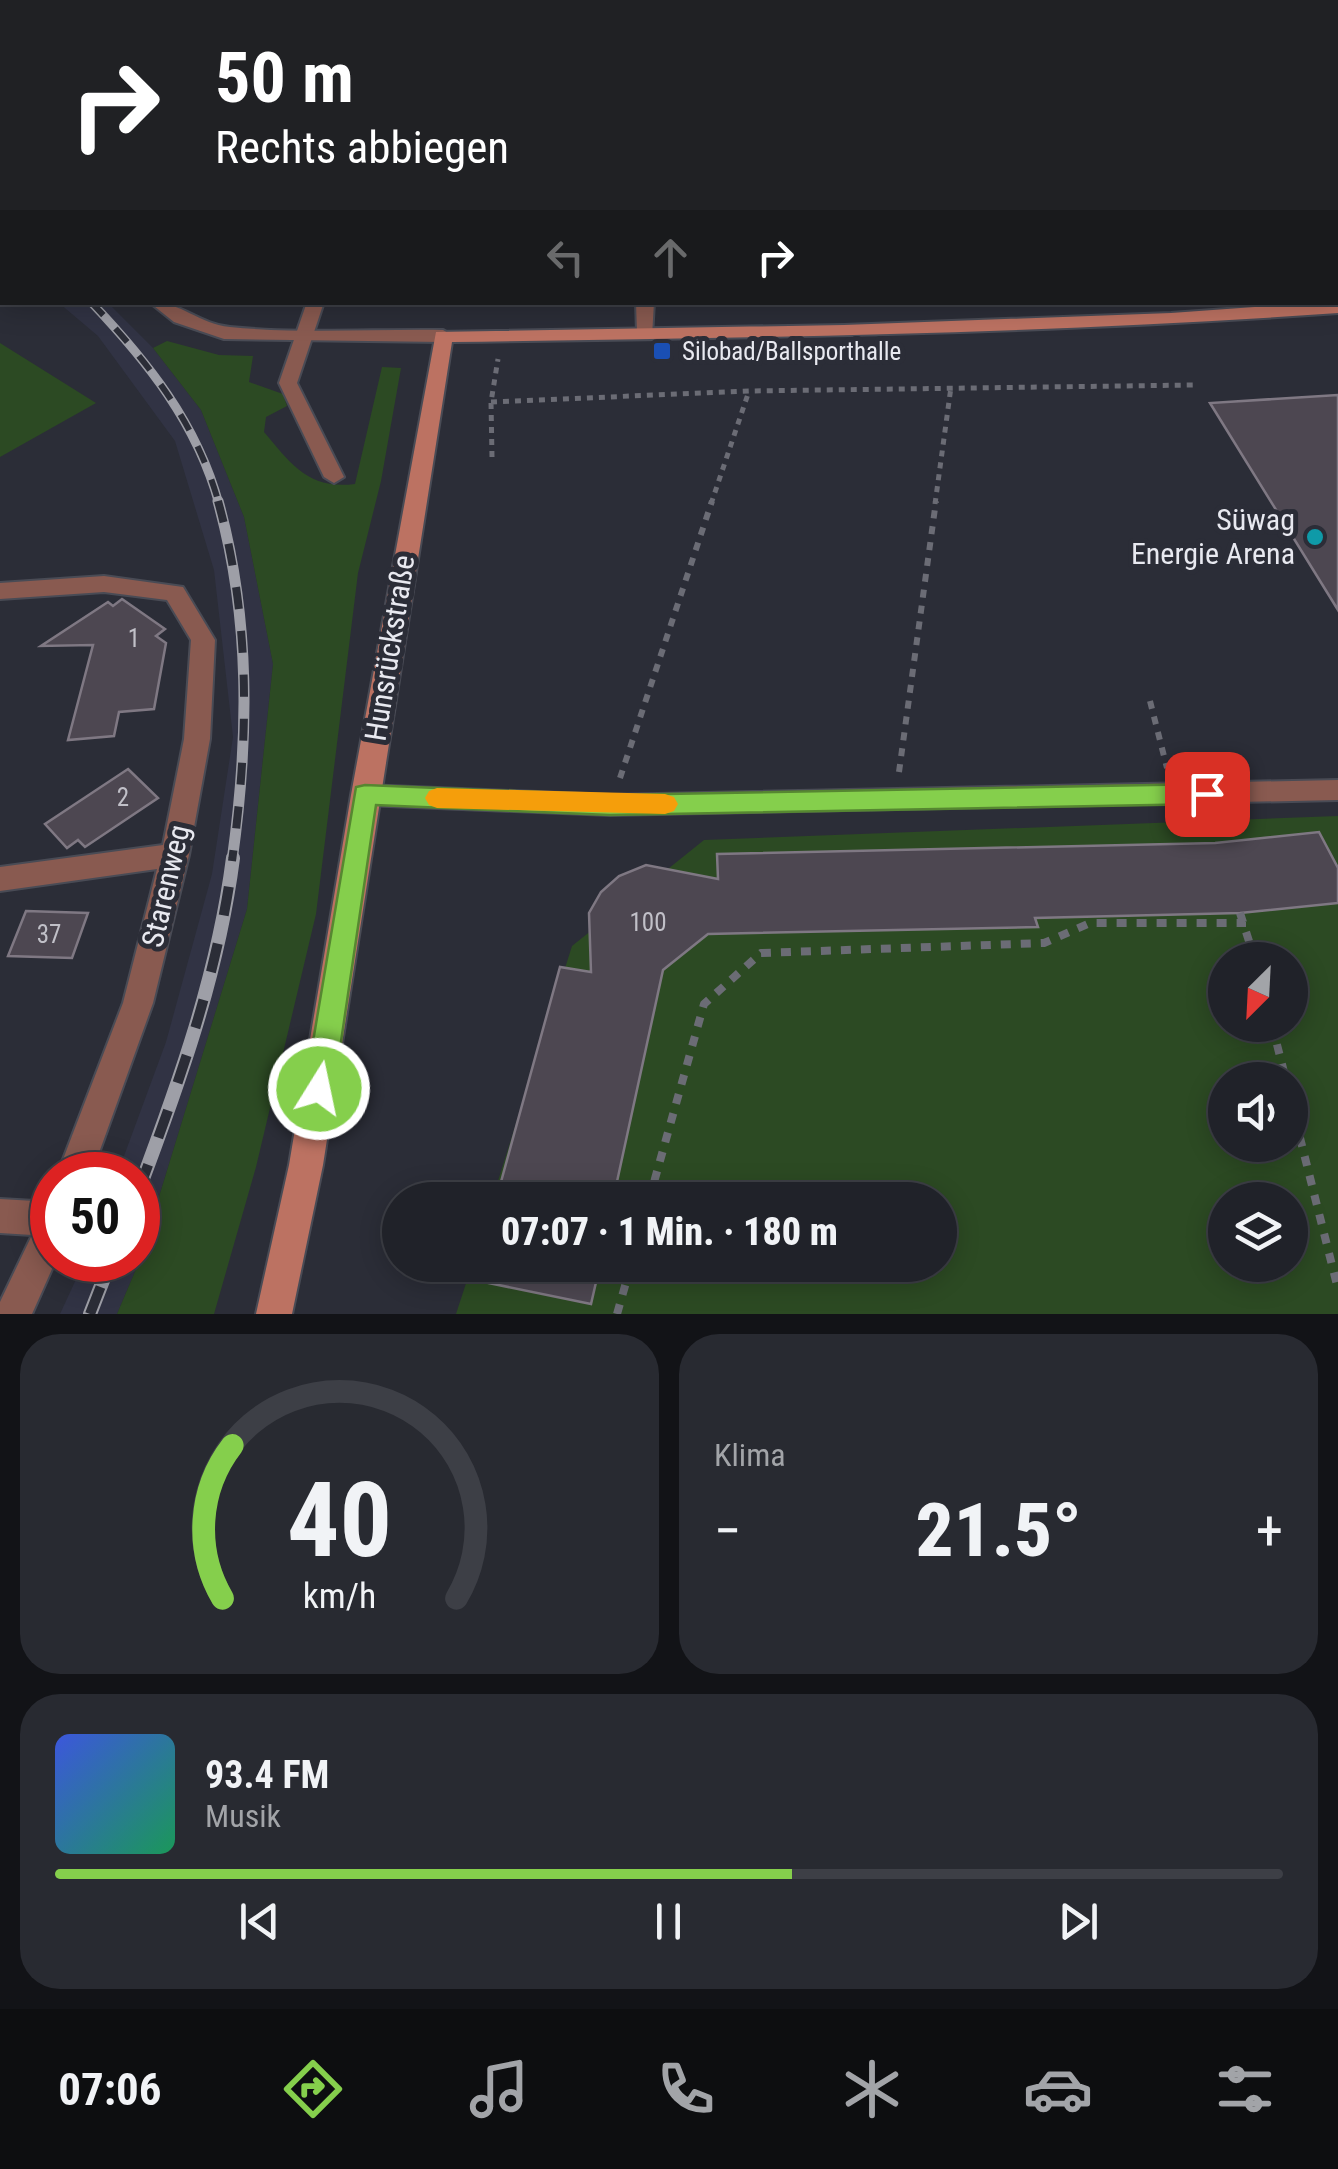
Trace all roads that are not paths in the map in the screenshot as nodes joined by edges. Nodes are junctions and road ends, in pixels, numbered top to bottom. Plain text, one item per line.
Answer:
1 (162, 305) edge
2 (315, 305) edge
3 (645, 305) edge
4 (1338, 307) edge
5 (646, 332) junction
6 (444, 336) junction
7 (301, 337) junction
8 (334, 477) dead end
9 (0, 591) edge
10 (1338, 790) edge
11 (365, 794) junction
12 (176, 855) junction
13 (0, 878) edge
14 (83, 1152) edge
15 (0, 1216) edge
16 (30, 1218) edge
17 (30, 1276) edge
18 (12, 1314) edge
19 (274, 1314) edge

1 - 7 street
2 - 7 lane
3 - 5 lane
4 - 5 main road
5 - 6 main road
6 - 7 street
6 - 11 main road, Hunsrückstraße
7 - 8 lane
9 - 12 street, Starenweg
10 - 11 lane
11 - 19 main road, Hunsrückstraße
12 - 13 street
12 - 14 street, Starenweg
15 - 16 street
17 - 18 street

